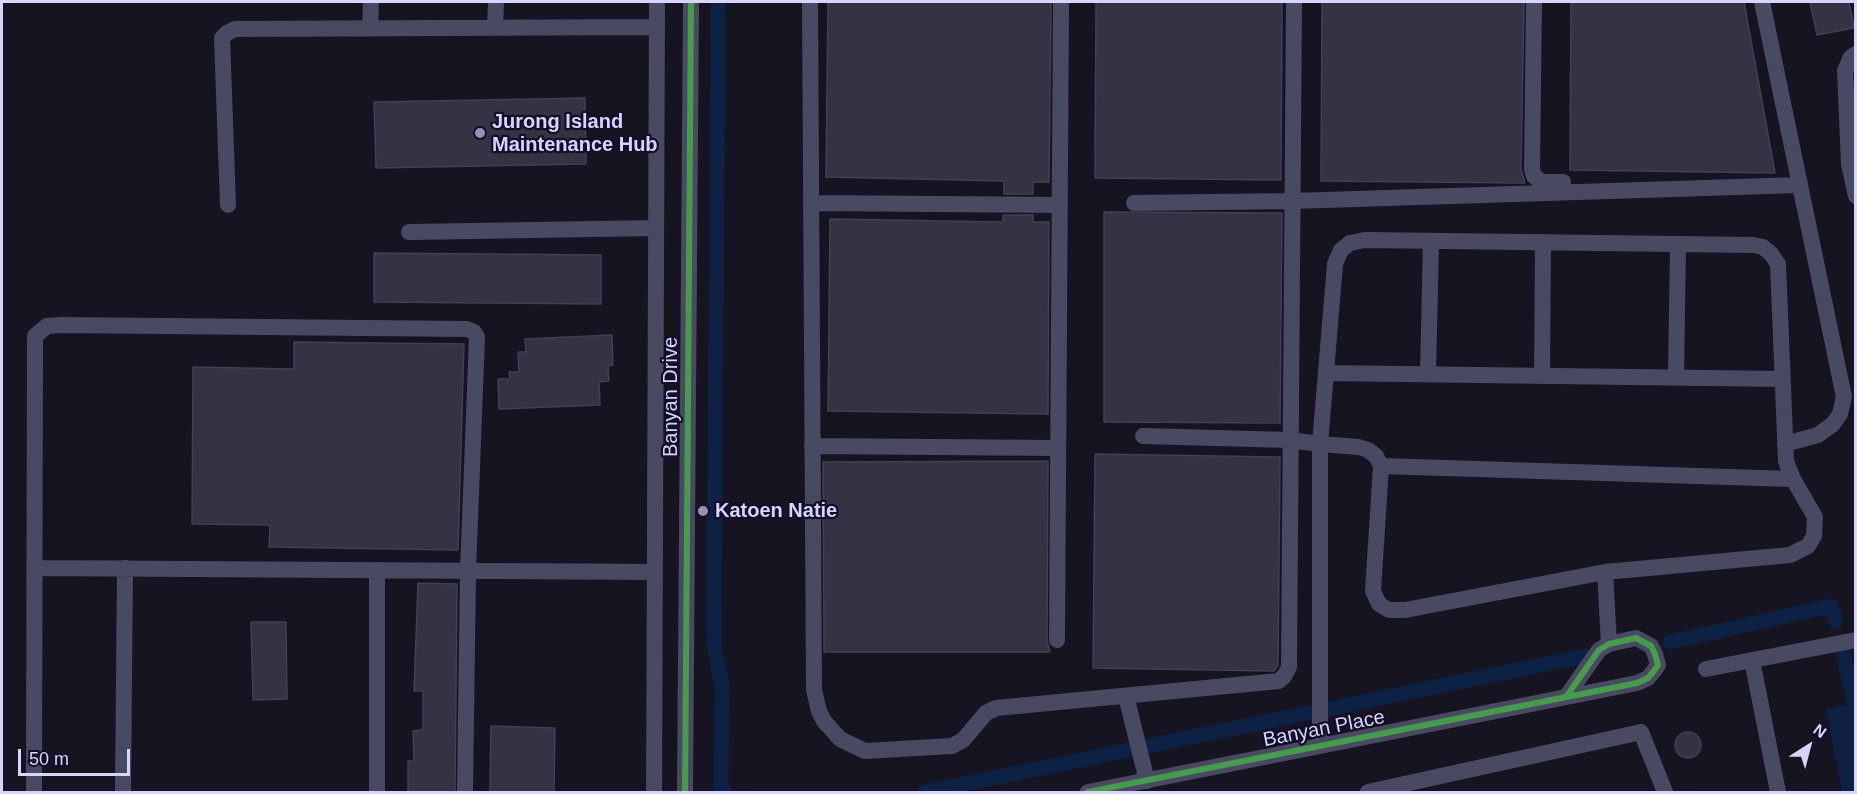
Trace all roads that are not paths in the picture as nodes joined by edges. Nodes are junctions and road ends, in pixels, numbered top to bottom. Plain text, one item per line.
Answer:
1 (370, 2) edge
2 (496, 2) edge
3 (657, 2) edge
4 (691, 2) edge
5 (810, 2) edge
6 (1061, 2) edge
7 (1294, 2) edge
8 (1534, 2) edge
9 (1762, 2) edge
10 (657, 27) junction
11 (370, 28) junction
12 (495, 28) junction
13 (1856, 54) edge
14 (1852, 142) edge
15 (1800, 185) junction
16 (1683, 188) junction
17 (1856, 196) edge
18 (1292, 201) junction
19 (1134, 202) dead end
20 (811, 203) junction
21 (228, 205) dead end
22 (1060, 205) junction
23 (656, 228) junction
24 (409, 232) dead end
25 (1431, 241) junction
26 (1543, 242) junction
27 (1678, 244) junction
28 (1326, 373) junction
29 (1428, 374) junction
30 (1542, 376) junction
31 (1676, 378) junction
32 (1782, 379) junction
33 (1143, 436) dead end
34 (1290, 440) junction
35 (1320, 444) junction
36 (1785, 444) junction
37 (812, 446) junction
38 (1058, 448) junction
39 (1381, 466) junction
40 (1793, 480) junction
41 (36, 567) junction
42 (125, 568) junction
43 (377, 570) junction
44 (468, 571) junction
45 (654, 572) junction
46 (1605, 572) junction
47 (1057, 640) dead end
48 (1856, 640) edge
49 (1609, 644) junction
50 (1752, 660) junction
51 (1706, 669) dead end
52 (1126, 696) junction
53 (1566, 697) junction
54 (1320, 746) junction
55 (685, 775) junction
56 (1147, 781) junction
57 (34, 792) edge
58 (123, 792) edge
59 (376, 792) edge
60 (465, 792) edge
61 (654, 792) edge
62 (685, 792) edge
63 (697, 792) edge
64 (1088, 792) edge
65 (1368, 792) edge
66 (1665, 792) edge
67 (1778, 792) edge

1 - 11 street
2 - 12 street
3 - 10 street, Banyan Drive
4 - 55 street, Banyan Drive
5 - 20 street
6 - 22 street
7 - 18 street
8 - 16 street
9 - 15 street
10 - 12 street
10 - 23 street, Banyan Drive
11 - 12 street
11 - 21 street
13 - 14 street
14 - 17 street
15 - 16 street
15 - 36 street
16 - 18 street
18 - 19 street
18 - 34 street
20 - 22 street
20 - 37 street
22 - 38 street
23 - 24 street
23 - 45 street, Banyan Drive
25 - 26 street
25 - 28 street
25 - 29 street
26 - 27 street
26 - 30 street
27 - 31 street
27 - 32 street
28 - 29 street
28 - 35 street
29 - 30 street
30 - 31 street
31 - 32 street
32 - 36 street
33 - 34 street
34 - 35 street
34 - 52 street
35 - 39 street
35 - 54 street
36 - 40 street
37 - 38 street
37 - 52 street
38 - 47 street
39 - 40 street
39 - 46 street
40 - 46 street
41 - 42 street
41 - 44 street
41 - 57 street
42 - 43 street
42 - 58 street
43 - 44 street
43 - 59 street
44 - 45 street
44 - 60 street
45 - 61 street, Banyan Drive
46 - 49 street
48 - 50 street
49 - 53 street
49 - 53 street, Banyan Place
50 - 51 street
50 - 67 street
52 - 56 street
53 - 54 street, Banyan Place
54 - 56 street, Banyan Place
55 - 62 street, Banyan Drive
55 - 63 street
56 - 64 street, Banyan Place
65 - 66 street

